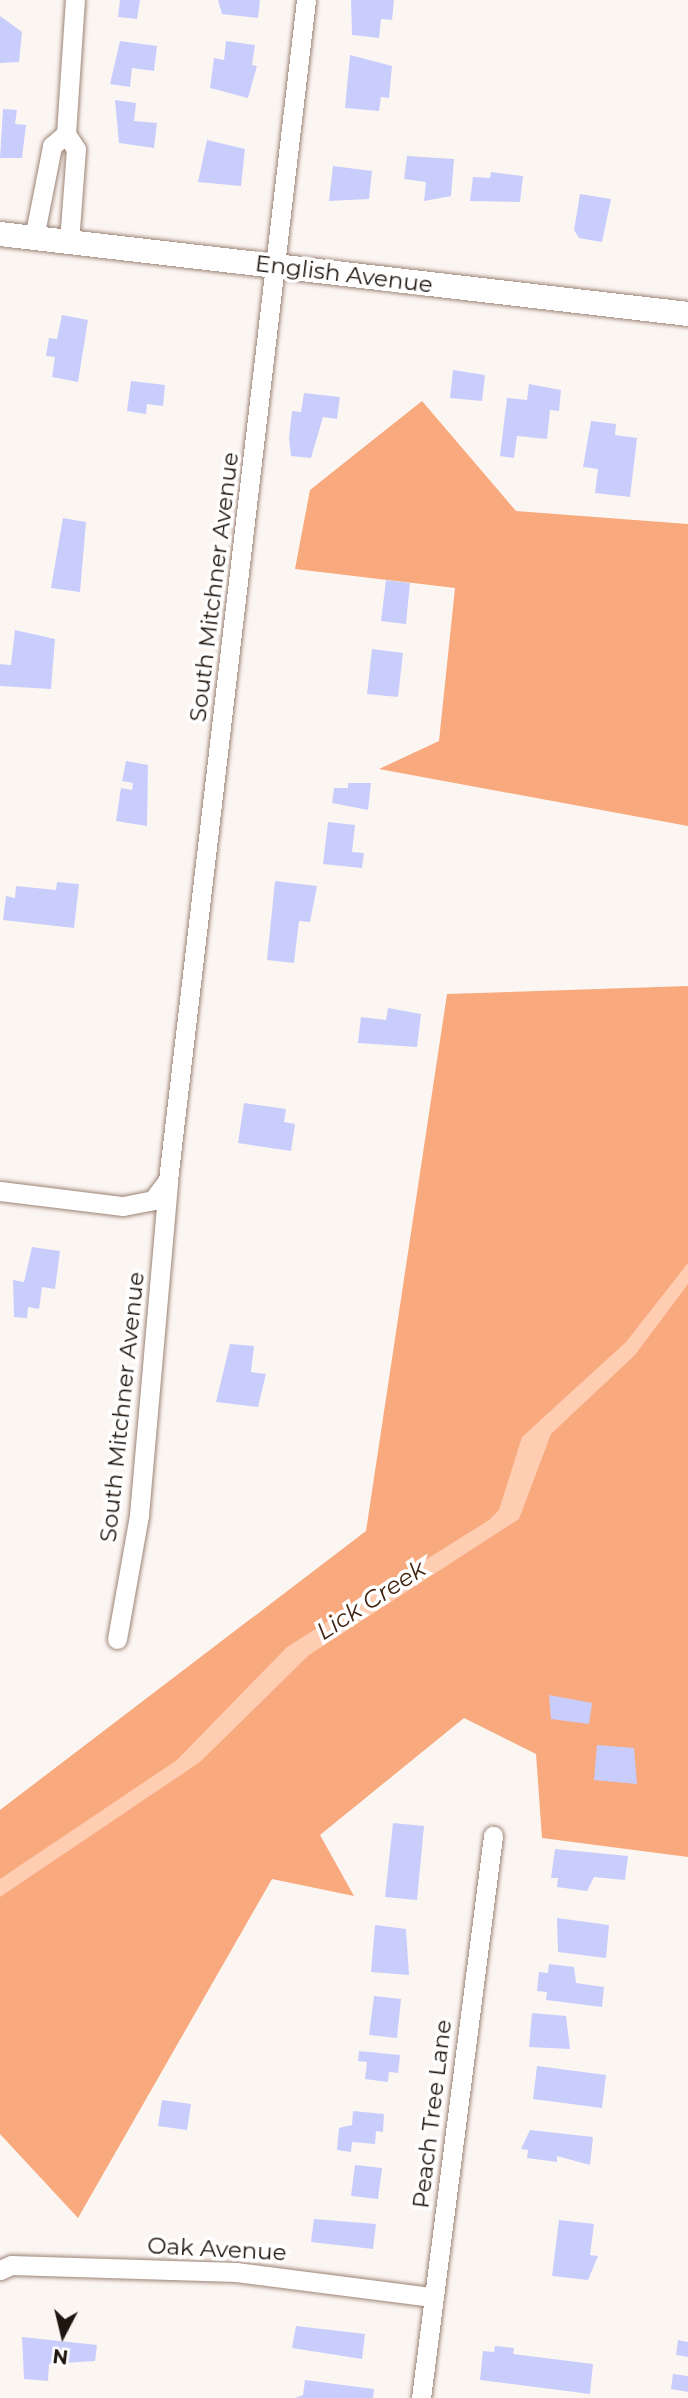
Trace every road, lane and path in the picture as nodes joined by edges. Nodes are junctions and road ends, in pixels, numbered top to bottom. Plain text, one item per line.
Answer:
1 (75, 0) edge
2 (306, 0) edge
3 (66, 134) junction
4 (0, 234) edge
5 (34, 238) junction
6 (69, 242) junction
7 (276, 266) junction
8 (688, 314) edge
9 (168, 1180) junction
10 (0, 1191) edge
11 (117, 1639) dead end
12 (493, 1836) dead end
13 (0, 2270) edge
14 (432, 2297) junction
15 (421, 2398) edge

1 - 3 street
2 - 7 street, South Mitchner Avenue
3 - 5 street
3 - 6 street
4 - 5 street, English Avenue
5 - 6 street, English Avenue
6 - 7 street, English Avenue
7 - 8 street, English Avenue
7 - 9 street, South Mitchner Avenue
9 - 10 street
9 - 11 street, South Mitchner Avenue
12 - 14 street, Peach Tree Lane
13 - 14 street, Oak Avenue
14 - 15 street, Peach Tree Lane

